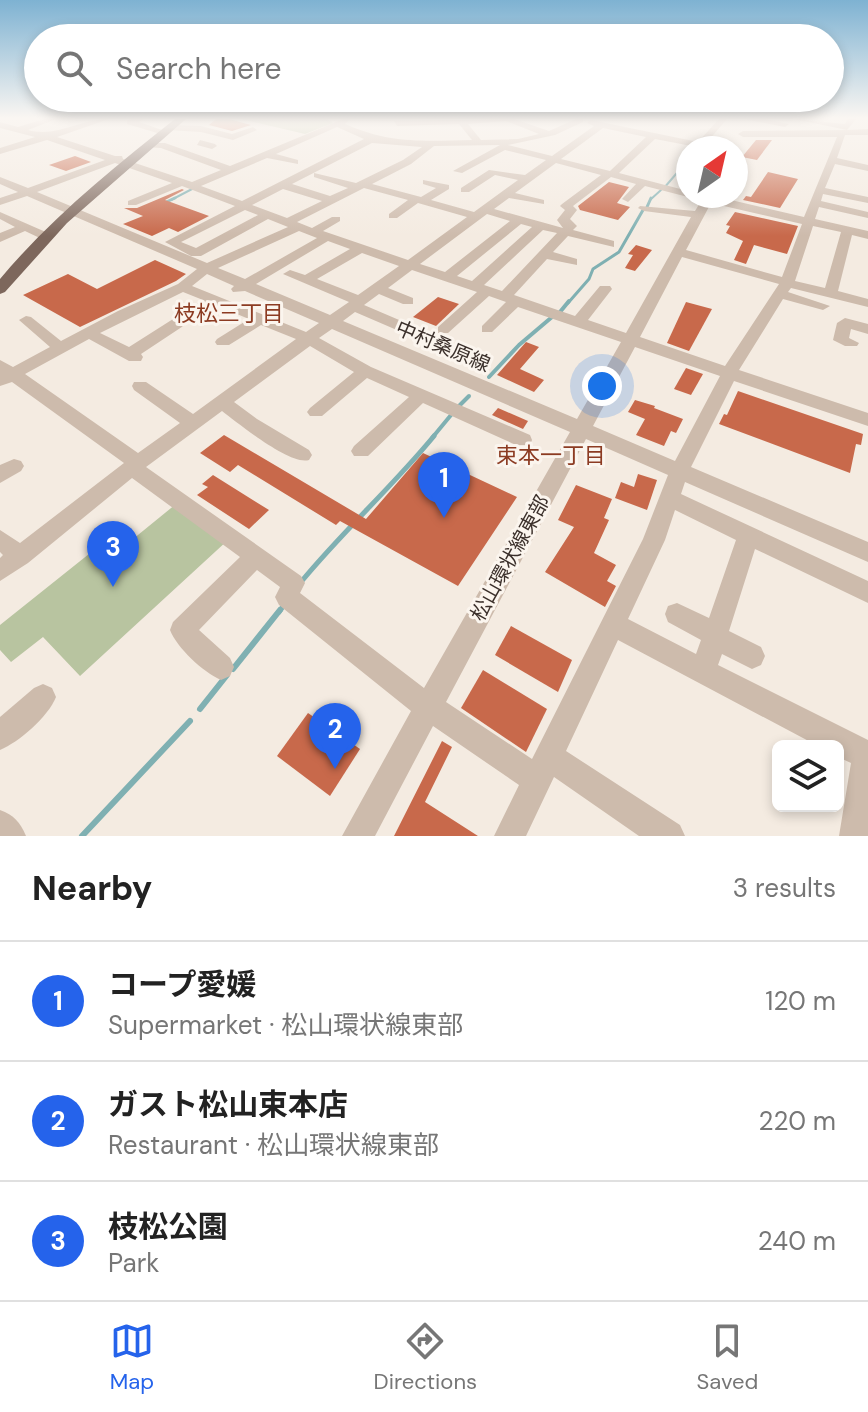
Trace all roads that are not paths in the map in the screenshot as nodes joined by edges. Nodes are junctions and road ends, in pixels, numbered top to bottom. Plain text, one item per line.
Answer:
1 (116, 158) edge
2 (134, 158) edge
3 (220, 158) edge
4 (255, 158) edge
5 (280, 158) edge
6 (324, 158) edge
7 (410, 158) edge
8 (488, 158) edge
9 (547, 158) edge
10 (563, 158) edge
11 (627, 158) edge
12 (158, 160) dead end
13 (831, 160) joint
14 (129, 162) junction
15 (294, 162) dead end
16 (557, 163) junction
17 (623, 164) junction
18 (230, 168) junction
19 (868, 168) edge
20 (458, 171) dead end
21 (253, 174) dead end
22 (610, 174) junction
23 (318, 175) dead end
24 (528, 179) junction
25 (644, 181) junction
26 (427, 182) dead end
27 (2, 183) edge
28 (187, 184) junction
29 (283, 185) junction
30 (359, 185) junction
31 (465, 190) dead end
32 (27, 192) junction
33 (676, 192) edge
34 (507, 194) junction
35 (336, 198) junction
36 (628, 199) dead end
37 (419, 200) junction
38 (868, 200) edge
39 (358, 201) dead end
40 (0, 202) edge
41 (540, 202) dead end
42 (748, 202) edge
43 (132, 203) dead end
44 (676, 203) edge
45 (815, 205) junction
46 (244, 206) junction
47 (644, 208) dead end
48 (697, 208) edge
49 (71, 211) junction
50 (480, 213) junction
51 (0, 215) edge
52 (266, 215) junction
53 (868, 215) edge
54 (393, 216) dead end
55 (336, 219) dead end
56 (518, 220) junction
57 (292, 225) junction
58 (540, 226) junction
59 (25, 227) junction
60 (847, 231) junction
61 (566, 233) junction
62 (320, 234) junction
63 (868, 235) edge
64 (44, 236) junction
65 (0, 238) edge
66 (610, 244) dead end
67 (361, 248) junction
68 (678, 252) junction
69 (196, 253) junction
70 (545, 254) junction
71 (572, 262) dead end
72 (409, 263) junction
73 (214, 266) junction
74 (290, 274) dead end
75 (6, 277) edge
76 (447, 277) junction
77 (306, 280) junction
78 (244, 286) junction
79 (183, 287) junction
80 (785, 287) junction
81 (376, 288) junction
82 (482, 288) junction
83 (0, 289) edge
84 (605, 289) dead end
85 (511, 298) junction
86 (217, 300) junction
87 (827, 300) junction
88 (408, 301) dead end
89 (357, 303) junction
90 (868, 303) edge
91 (26, 320) dead end
92 (258, 320) junction
93 (579, 321) junction
94 (332, 323) junction
95 (487, 329) dead end
96 (868, 329) edge
97 (89, 333) junction
98 (309, 339) junction
99 (631, 339) junction
100 (223, 342) dead end
101 (851, 343) dead end
102 (60, 348) junction
103 (365, 371) junction
104 (731, 371) junction
105 (4, 373) edge
106 (140, 386) dead end
107 (420, 396) junction
108 (223, 402) junction
109 (316, 412) dead end
110 (868, 420) edge
111 (193, 423) junction
112 (582, 429) junction
113 (523, 440) dead end
114 (361, 451) dead end
115 (302, 455) dead end
116 (136, 466) junction
117 (679, 471) junction
118 (669, 498) junction
119 (749, 535) junction
120 (0, 539) edge
121 (868, 552) edge
122 (257, 555) junction
123 (20, 556) junction
124 (0, 571) edge
125 (868, 592) edge
126 (677, 614) dead end
127 (613, 624) junction
128 (715, 635) junction
129 (752, 656) dead end
130 (221, 667) dead end
131 (703, 671) junction
132 (43, 697) dead end
133 (428, 707) junction
134 (0, 736) edge
135 (543, 769) junction
136 (866, 769) edge
137 (0, 825) edge
138 (10, 836) edge
139 (358, 836) edge
140 (510, 836) edge
141 (669, 836) edge
142 (855, 836) edge

1 - 14 street
2 - 14 main road
3 - 18 street
4 - 18 street
5 - 15 street
6 - 29 street
7 - 30 street
8 - 20 street
9 - 16 street
10 - 16 street
11 - 17 street
12 - 14 street
13 - 19 street
13 - 45 street
14 - 28 street
14 - 32 street
14 - 49 main road
16 - 17 street
16 - 22 street
16 - 24 street
17 - 22 street
18 - 21 street
18 - 28 street
22 - 25 street
22 - 61 street
23 - 30 street
24 - 31 street
24 - 34 street
25 - 33 street
25 - 36 street
26 - 37 street
27 - 32 street, 中村桑原線
28 - 43 street
28 - 46 street
29 - 35 street
29 - 46 street
30 - 35 street
30 - 37 street
32 - 40 street
32 - 49 street, 中村桑原線
34 - 41 street
34 - 50 street
35 - 39 street
35 - 57 street
37 - 50 street
37 - 54 street
38 - 45 street
42 - 45 street
44 - 47 street
45 - 53 street
45 - 60 street
45 - 80 street
46 - 52 street
46 - 69 street
48 - 68 street, 松山環状線東部
49 - 64 main road
49 - 73 street, 中村桑原線
50 - 56 street
50 - 72 street
51 - 59 street
52 - 57 street
52 - 69 street
55 - 62 street
56 - 58 street
56 - 76 street
57 - 62 street
57 - 73 street
58 - 61 street
58 - 82 street
59 - 64 street
59 - 65 street
60 - 63 street
60 - 87 street
61 - 66 street
61 - 70 street
62 - 67 street
62 - 78 street
64 - 75 main road
67 - 72 street
67 - 77 street
68 - 80 street
68 - 99 street, 松山環状線東部
69 - 73 street
70 - 71 street
70 - 85 street
72 - 76 street
72 - 81 street
73 - 78 street, 中村桑原線
73 - 79 street
74 - 77 street
75 - 83 main road
76 - 82 street
77 - 89 street
78 - 86 street
78 - 94 street, 中村桑原線
79 - 86 street
79 - 97 street
80 - 87 street
80 - 104 street
81 - 88 street
81 - 89 street
82 - 85 street
82 - 89 street
84 - 93 street
85 - 93 street
85 - 95 street
86 - 92 street
86 - 97 street
87 - 90 street
89 - 94 street
91 - 102 street
92 - 98 street
92 - 100 street
93 - 99 street
94 - 98 street
94 - 112 street, 中村桑原線
96 - 101 street
97 - 102 street
98 - 103 street
98 - 108 street
99 - 104 street
99 - 112 street, 松山環状線東部
102 - 105 street
103 - 107 street
103 - 109 street
104 - 110 street
104 - 117 street
105 - 116 street
106 - 111 street
107 - 113 street
107 - 114 street
108 - 111 street
108 - 115 street
111 - 116 street
112 - 117 street, 中村桑原線
112 - 133 street, 松山環状線東部
116 - 122 street
116 - 123 street
117 - 118 street
117 - 121 street, 中村桑原線
118 - 119 street
118 - 127 street
119 - 125 street
119 - 128 street
120 - 123 street
122 - 130 street
122 - 133 street
123 - 124 street
126 - 128 street
127 - 131 street
127 - 135 street
128 - 129 street
128 - 131 street
131 - 136 street
132 - 134 street
133 - 135 street
133 - 139 street, 松山環状線東部
135 - 140 street
135 - 141 street
136 - 142 street
137 - 138 street

